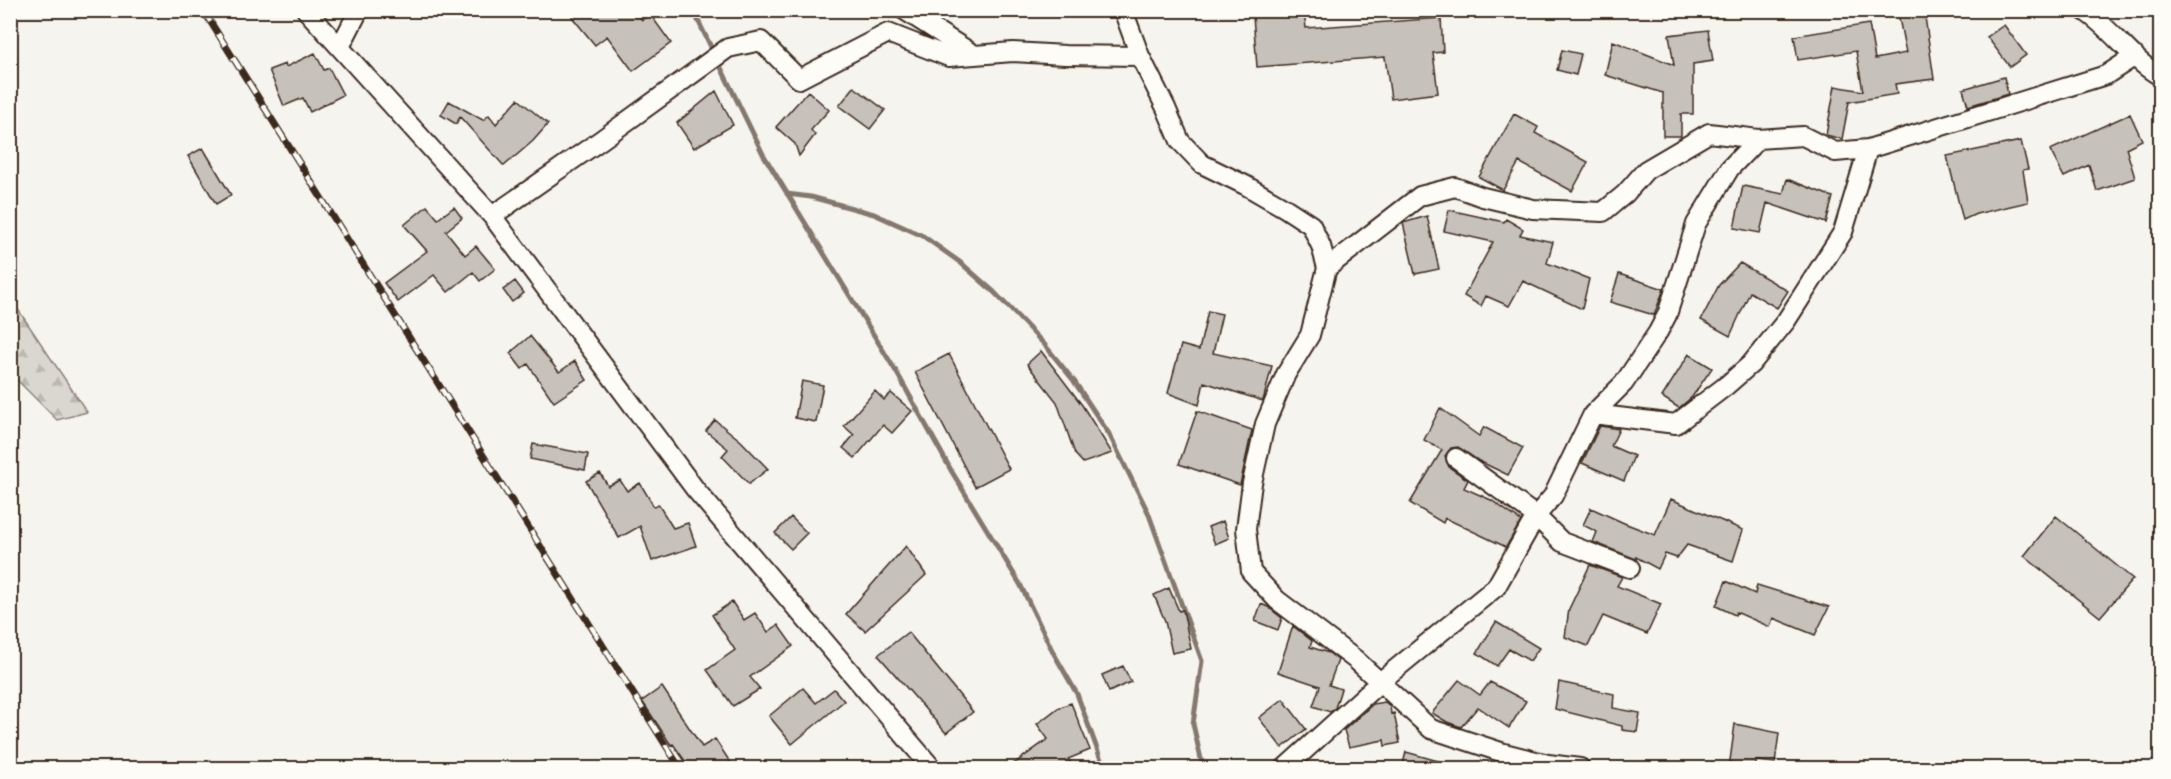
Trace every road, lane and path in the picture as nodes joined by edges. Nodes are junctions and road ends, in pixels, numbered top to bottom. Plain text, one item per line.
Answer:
1 (306, 10) edge
2 (359, 10) edge
3 (904, 10) edge
4 (1123, 10) edge
5 (2083, 10) edge
6 (340, 47) junction
7 (973, 54) junction
8 (1140, 56) junction
9 (2134, 56) junction
10 (2160, 76) edge
11 (1758, 139) junction
12 (1868, 149) junction
13 (492, 216) junction
14 (1327, 268) junction
15 (1593, 414) junction
16 (1456, 458) dead end
17 (1536, 516) junction
18 (1630, 568) dead end
19 (1381, 681) junction
20 (932, 768) edge
21 (1286, 768) edge
22 (1575, 768) edge
23 (1580, 768) edge

1 - 6 street
2 - 6 street
3 - 7 street
4 - 8 street
5 - 9 street
6 - 13 street
7 - 8 street
7 - 13 street
8 - 14 street
9 - 10 street
9 - 12 street
11 - 12 street
11 - 14 street
11 - 15 street
12 - 15 street
13 - 20 street
14 - 19 street
15 - 17 street
16 - 17 street
17 - 18 street
17 - 19 street
19 - 21 street
19 - 22 street
22 - 23 street

